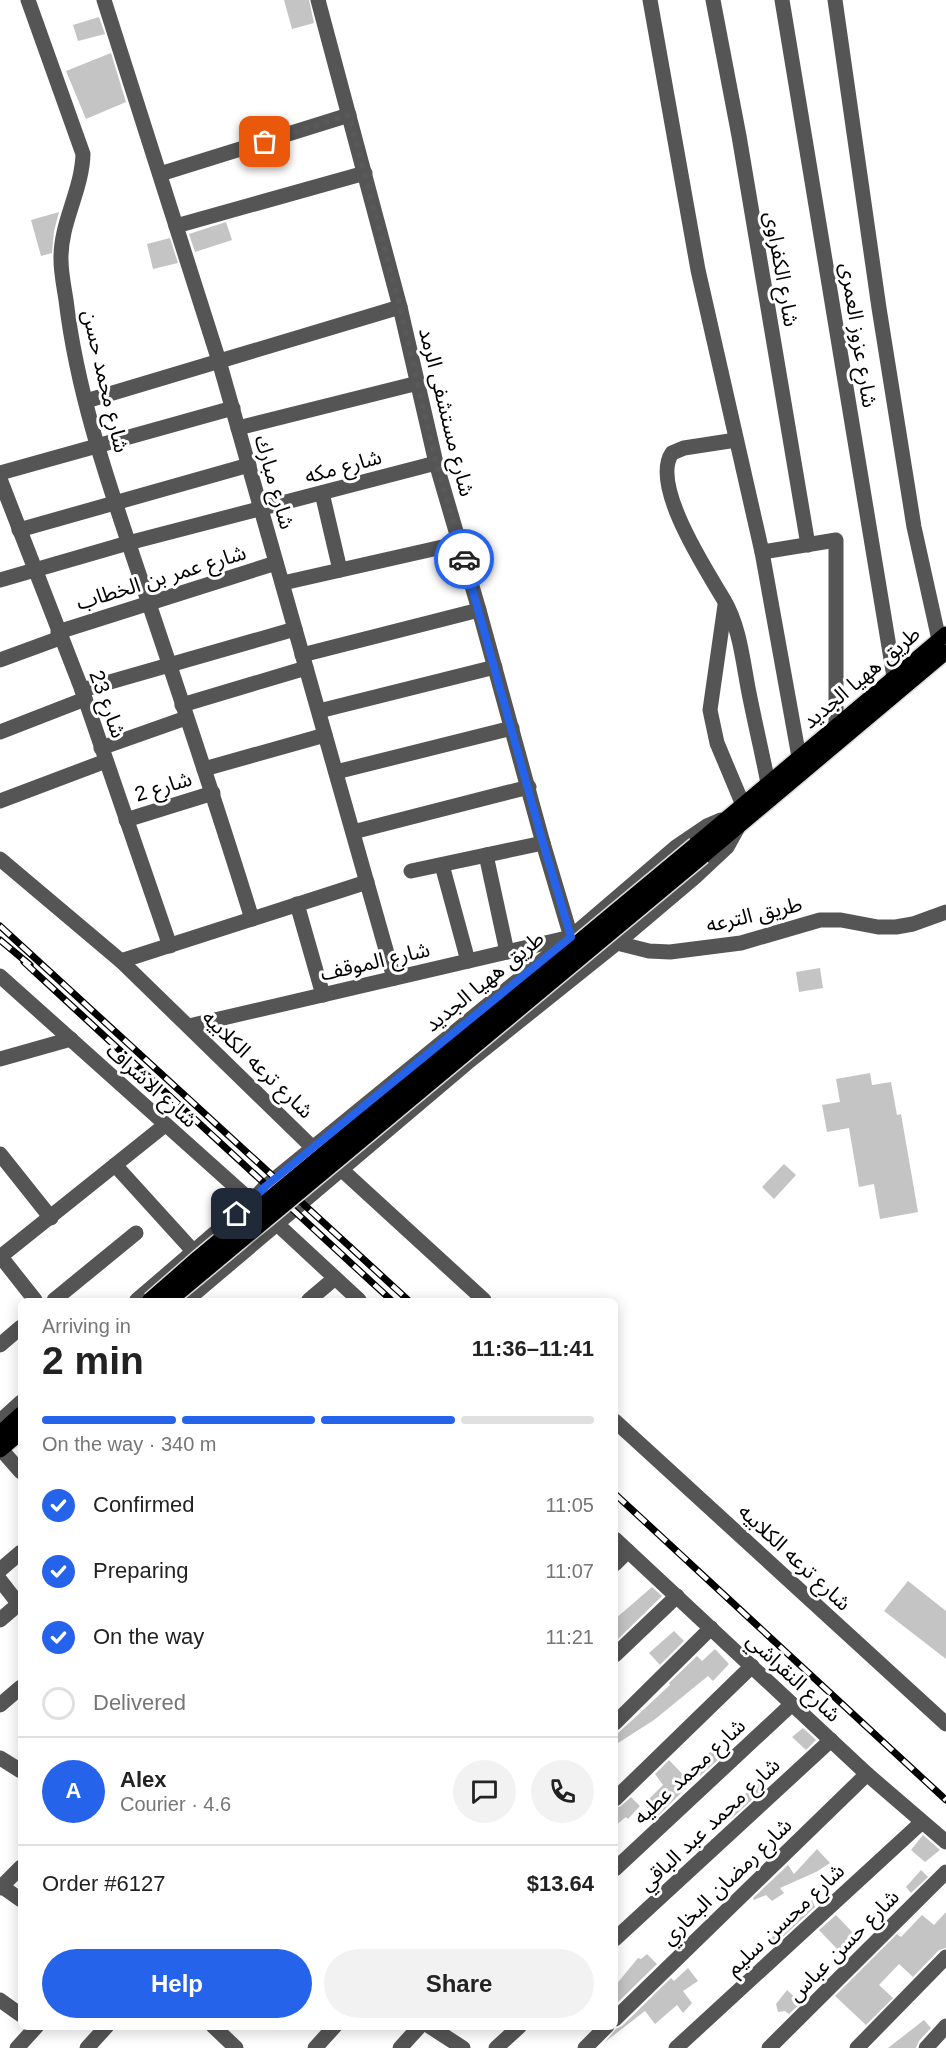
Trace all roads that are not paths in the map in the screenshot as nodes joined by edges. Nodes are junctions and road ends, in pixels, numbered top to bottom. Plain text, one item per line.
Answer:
1 (28, 0) edge
2 (104, 0) edge
3 (318, 0) edge
4 (650, 0) edge
5 (713, 0) edge
6 (782, 0) edge
7 (835, 0) edge
8 (349, 115) junction
9 (365, 173) junction
10 (160, 174) junction
11 (176, 226) junction
12 (400, 307) junction
13 (219, 361) junction
14 (418, 383) junction
15 (86, 401) junction
16 (232, 408) junction
17 (238, 428) junction
18 (736, 440) junction
19 (98, 445) junction
20 (436, 463) junction
21 (249, 465) junction
22 (0, 473) edge
23 (0, 479) edge
24 (322, 493) junction
25 (4, 500) edge
26 (115, 503) junction
27 (261, 509) junction
28 (19, 530) junction
29 (128, 543) junction
30 (460, 543) junction
31 (808, 544) junction
32 (762, 552) junction
33 (276, 563) junction
34 (33, 569) junction
35 (340, 570) junction
36 (0, 580) edge
37 (283, 583) junction
38 (725, 602) junction
39 (149, 603) junction
40 (479, 610) junction
41 (295, 629) junction
42 (59, 635) junction
43 (944, 642) edge
44 (0, 660) edge
45 (304, 661) junction
46 (169, 665) junction
47 (495, 667) junction
48 (894, 677) junction
49 (83, 695) junction
50 (184, 711) junction
51 (318, 711) junction
52 (836, 726) junction
53 (512, 728) junction
54 (0, 732) edge
55 (325, 735) junction
56 (104, 754) junction
57 (799, 758) junction
58 (204, 769) junction
59 (336, 772) junction
60 (768, 783) junction
61 (529, 787) junction
62 (213, 793) junction
63 (0, 801) edge
64 (743, 805) junction
65 (126, 820) junction
66 (732, 823) junction
67 (353, 832) junction
68 (543, 843) junction
69 (699, 851) junction
70 (486, 855) junction
71 (0, 859) edge
72 (442, 865) junction
73 (411, 871) dead end
74 (367, 882) junction
75 (297, 904) junction
76 (946, 912) edge
77 (252, 919) junction
78 (571, 937) junction
79 (617, 943) junction
80 (170, 946) junction
81 (507, 952) junction
82 (122, 961) junction
83 (468, 961) junction
84 (0, 976) edge
85 (394, 978) junction
86 (323, 995) junction
87 (189, 1026) junction
88 (71, 1040) junction
89 (0, 1059) edge
90 (165, 1125) junction
91 (313, 1148) junction
92 (0, 1154) edge
93 (115, 1165) junction
94 (342, 1170) junction
95 (251, 1202) junction
96 (51, 1218) junction
97 (277, 1224) junction
98 (136, 1233) dead end
99 (194, 1251) junction
100 (1, 1255) edge
101 (335, 1278) junction
102 (33, 1298) edge
103 (56, 1298) edge
104 (139, 1298) edge
105 (152, 1298) edge
106 (172, 1298) edge
107 (189, 1298) edge
108 (311, 1298) edge
109 (357, 1298) edge
110 (482, 1298) edge
111 (18, 1330) edge
112 (0, 1345) edge
113 (18, 1405) edge
114 (18, 1417) edge
115 (0, 1421) edge
116 (618, 1424) edge
117 (0, 1433) edge
118 (18, 1436) edge
119 (18, 1443) edge
120 (2, 1455) edge
121 (18, 1469) edge
122 (618, 1542) edge
123 (628, 1551) junction
124 (18, 1555) edge
125 (618, 1561) edge
126 (0, 1570) edge
127 (0, 1580) edge
128 (676, 1596) junction
129 (18, 1602) edge
130 (18, 1606) edge
131 (0, 1620) edge
132 (711, 1628) junction
133 (618, 1652) edge
134 (752, 1666) junction
135 (18, 1690) edge
136 (792, 1704) junction
137 (0, 1705) edge
138 (618, 1720) edge
139 (946, 1724) edge
140 (831, 1740) junction
141 (0, 1758) edge
142 (18, 1769) edge
143 (867, 1774) junction
144 (618, 1796) edge
145 (922, 1822) junction
146 (946, 1842) edge
147 (618, 1866) edge
148 (18, 1870) edge
149 (946, 1872) edge
150 (0, 1886) edge
151 (18, 1898) edge
152 (618, 1936) edge
153 (946, 1957) edge
154 (0, 2000) edge
155 (18, 2012) edge
156 (618, 2016) edge
157 (946, 2026) edge
158 (33, 2030) edge
159 (103, 2030) edge
160 (220, 2030) edge
161 (331, 2030) edge
162 (416, 2030) edge
163 (439, 2030) edge
164 (516, 2030) edge
165 (603, 2030) edge
166 (17, 2048) edge
167 (87, 2048) edge
168 (236, 2048) edge
169 (315, 2048) edge
170 (400, 2048) edge
171 (463, 2048) edge
172 (496, 2048) edge
173 (585, 2048) edge
174 (676, 2048) edge
175 (769, 2048) edge
176 (857, 2048) edge
177 (926, 2048) edge

1 - 15 street, شارع محمد حسن
2 - 10 street, شارع مبارك
3 - 8 street, شارع مستشفى الرمد
4 - 18 street
5 - 31 street, شارع الكفراوى
6 - 48 street, شارع عزوز العمرى
7 - 43 street
8 - 9 street, شارع مستشفى الرمد
8 - 10 street
9 - 11 street
9 - 12 street, شارع مستشفى الرمد
10 - 11 street, شارع مبارك
11 - 13 street, شارع مبارك
12 - 13 street
12 - 14 street, شارع مستشفى الرمد
13 - 15 street
13 - 16 street, شارع مبارك
14 - 17 street
14 - 20 street, شارع مستشفى الرمد
15 - 19 street, شارع محمد حسن
16 - 17 street, شارع مبارك
16 - 19 street
17 - 21 street, شارع مبارك
18 - 32 street
18 - 38 street
19 - 22 street
19 - 26 street, شارع محمد حسن
20 - 24 street, شارع مكه
20 - 30 street, شارع مستشفى الرمد
21 - 26 street
21 - 27 street, شارع مبارك
23 - 25 street, شارع 23
24 - 27 street, شارع مكه
24 - 35 street
25 - 28 street, شارع 23
26 - 28 street
26 - 29 street, شارع محمد حسن
27 - 29 street, شارع مكه
27 - 33 street, شارع مبارك
28 - 34 street, شارع 23
29 - 34 street, شارع مكه
29 - 39 street, شارع محمد حسن
30 - 35 street
30 - 40 street, شارع مستشفى الرمد
31 - 32 street
31 - 52 street
32 - 57 street
33 - 37 street, شارع مبارك
33 - 39 street, شارع عمر بن الخطاب
34 - 36 street, شارع مكه
34 - 42 street, شارع 23
35 - 37 street
37 - 41 street, شارع مبارك
38 - 60 street
38 - 64 street
39 - 42 street, شارع عمر بن الخطاب
39 - 46 street, شارع محمد حسن
40 - 45 street
40 - 47 street, شارع مستشفى الرمد
41 - 45 street, شارع مبارك
41 - 46 street
42 - 44 street, شارع عمر بن الخطاب
42 - 49 street, شارع 23
43 - 48 main road, طريق ههيا الجديد
43 - 66 main road, طريق ههيا الجديد
45 - 50 street
45 - 51 street, شارع مبارك
46 - 49 street
46 - 50 street, شارع محمد حسن
47 - 51 street
47 - 53 street, شارع مستشفى الرمد
48 - 52 main road, طريق ههيا الجديد
49 - 54 street
49 - 56 street, شارع 23
50 - 56 street
50 - 58 street, شارع محمد حسن
51 - 55 street, شارع مبارك
52 - 57 main road, طريق ههيا الجديد
53 - 59 street
53 - 61 street, شارع مستشفى الرمد
55 - 58 street
55 - 59 street, شارع مبارك
56 - 63 street
56 - 65 street, شارع 23
57 - 60 main road, طريق ههيا الجديد
58 - 62 street, شارع محمد حسن
59 - 67 street, شارع مبارك
60 - 64 main road, طريق ههيا الجديد
61 - 67 street
61 - 68 street, شارع مستشفى الرمد
62 - 65 street, شارع 2
62 - 77 street, شارع محمد حسن
64 - 66 main road, طريق ههيا الجديد
65 - 80 street, شارع 23
66 - 69 main road
66 - 78 street, طريق ههيا الجديد
66 - 79 street, طريق ههيا الجديد
67 - 74 street, شارع مبارك
68 - 70 street
68 - 78 street, شارع مستشفى الرمد
69 - 105 main road, bridge
69 - 106 main road, bridge
70 - 72 street
70 - 81 street
71 - 82 street, شارع ترعه الكلابيه
72 - 73 street
72 - 83 street
74 - 75 street
74 - 85 street, شارع مبارك
75 - 77 street
75 - 86 street
76 - 79 street, طريق الترعه
77 - 80 street
78 - 79 street, طريق الترعه
78 - 81 street, شارع الموقف
78 - 91 street, طريق ههيا الجديد
79 - 94 street, طريق ههيا الجديد
80 - 82 street
81 - 83 street, شارع الموقف
82 - 87 street, شارع ترعه الكلابيه
83 - 85 street, شارع الموقف
84 - 88 street, شارع الاشراف
85 - 86 street, شارع الموقف
86 - 87 street, شارع الموقف
87 - 91 street, شارع ترعه الكلابيه
88 - 89 street
88 - 90 street, شارع الاشراف
90 - 93 street
90 - 95 street, شارع الاشراف
91 - 94 street, شارع ترعه الكلابيه
91 - 95 street, طريق ههيا الجديد
92 - 96 street
93 - 96 street
93 - 99 street
94 - 97 street, طريق ههيا الجديد
94 - 110 street, شارع ترعه الكلابيه
95 - 97 street, شارع الاشراف
95 - 99 street, طريق ههيا الجديد
96 - 100 street
97 - 101 street
97 - 107 street, طريق ههيا الجديد
98 - 103 street
99 - 104 street, طريق ههيا الجديد
100 - 102 street
101 - 108 street
101 - 109 street
111 - 112 street
113 - 115 street
114 - 117 main road
116 - 139 street, شارع ترعه الكلابيه
118 - 120 main road
119 - 120 street
120 - 121 street
122 - 123 street, شارع النقراشي
123 - 125 street
123 - 128 street, شارع النقراشي
124 - 126 street
127 - 129 street
128 - 132 street, شارع النقراشي
128 - 133 street
130 - 131 street
132 - 134 street, شارع النقراشي
132 - 138 street
134 - 136 street, شارع النقراشي
134 - 144 street
135 - 137 street
136 - 140 street, شارع النقراشي
136 - 147 street, شارع محمد عطيه
140 - 143 street, شارع النقراشي
140 - 152 street, شارع محمد عبد الباقي
141 - 142 street
143 - 145 street, شارع النقراشي
143 - 156 street, شارع رمضان البخاري
145 - 146 street, شارع النقراشي
145 - 174 street, شارع محسن سليم
148 - 150 street
149 - 175 street, شارع حسن عباس
150 - 151 street
153 - 176 street
154 - 155 street
157 - 177 street
158 - 166 street
159 - 167 street
160 - 168 street
161 - 169 street
162 - 170 street
163 - 171 street
164 - 172 street
165 - 173 street

